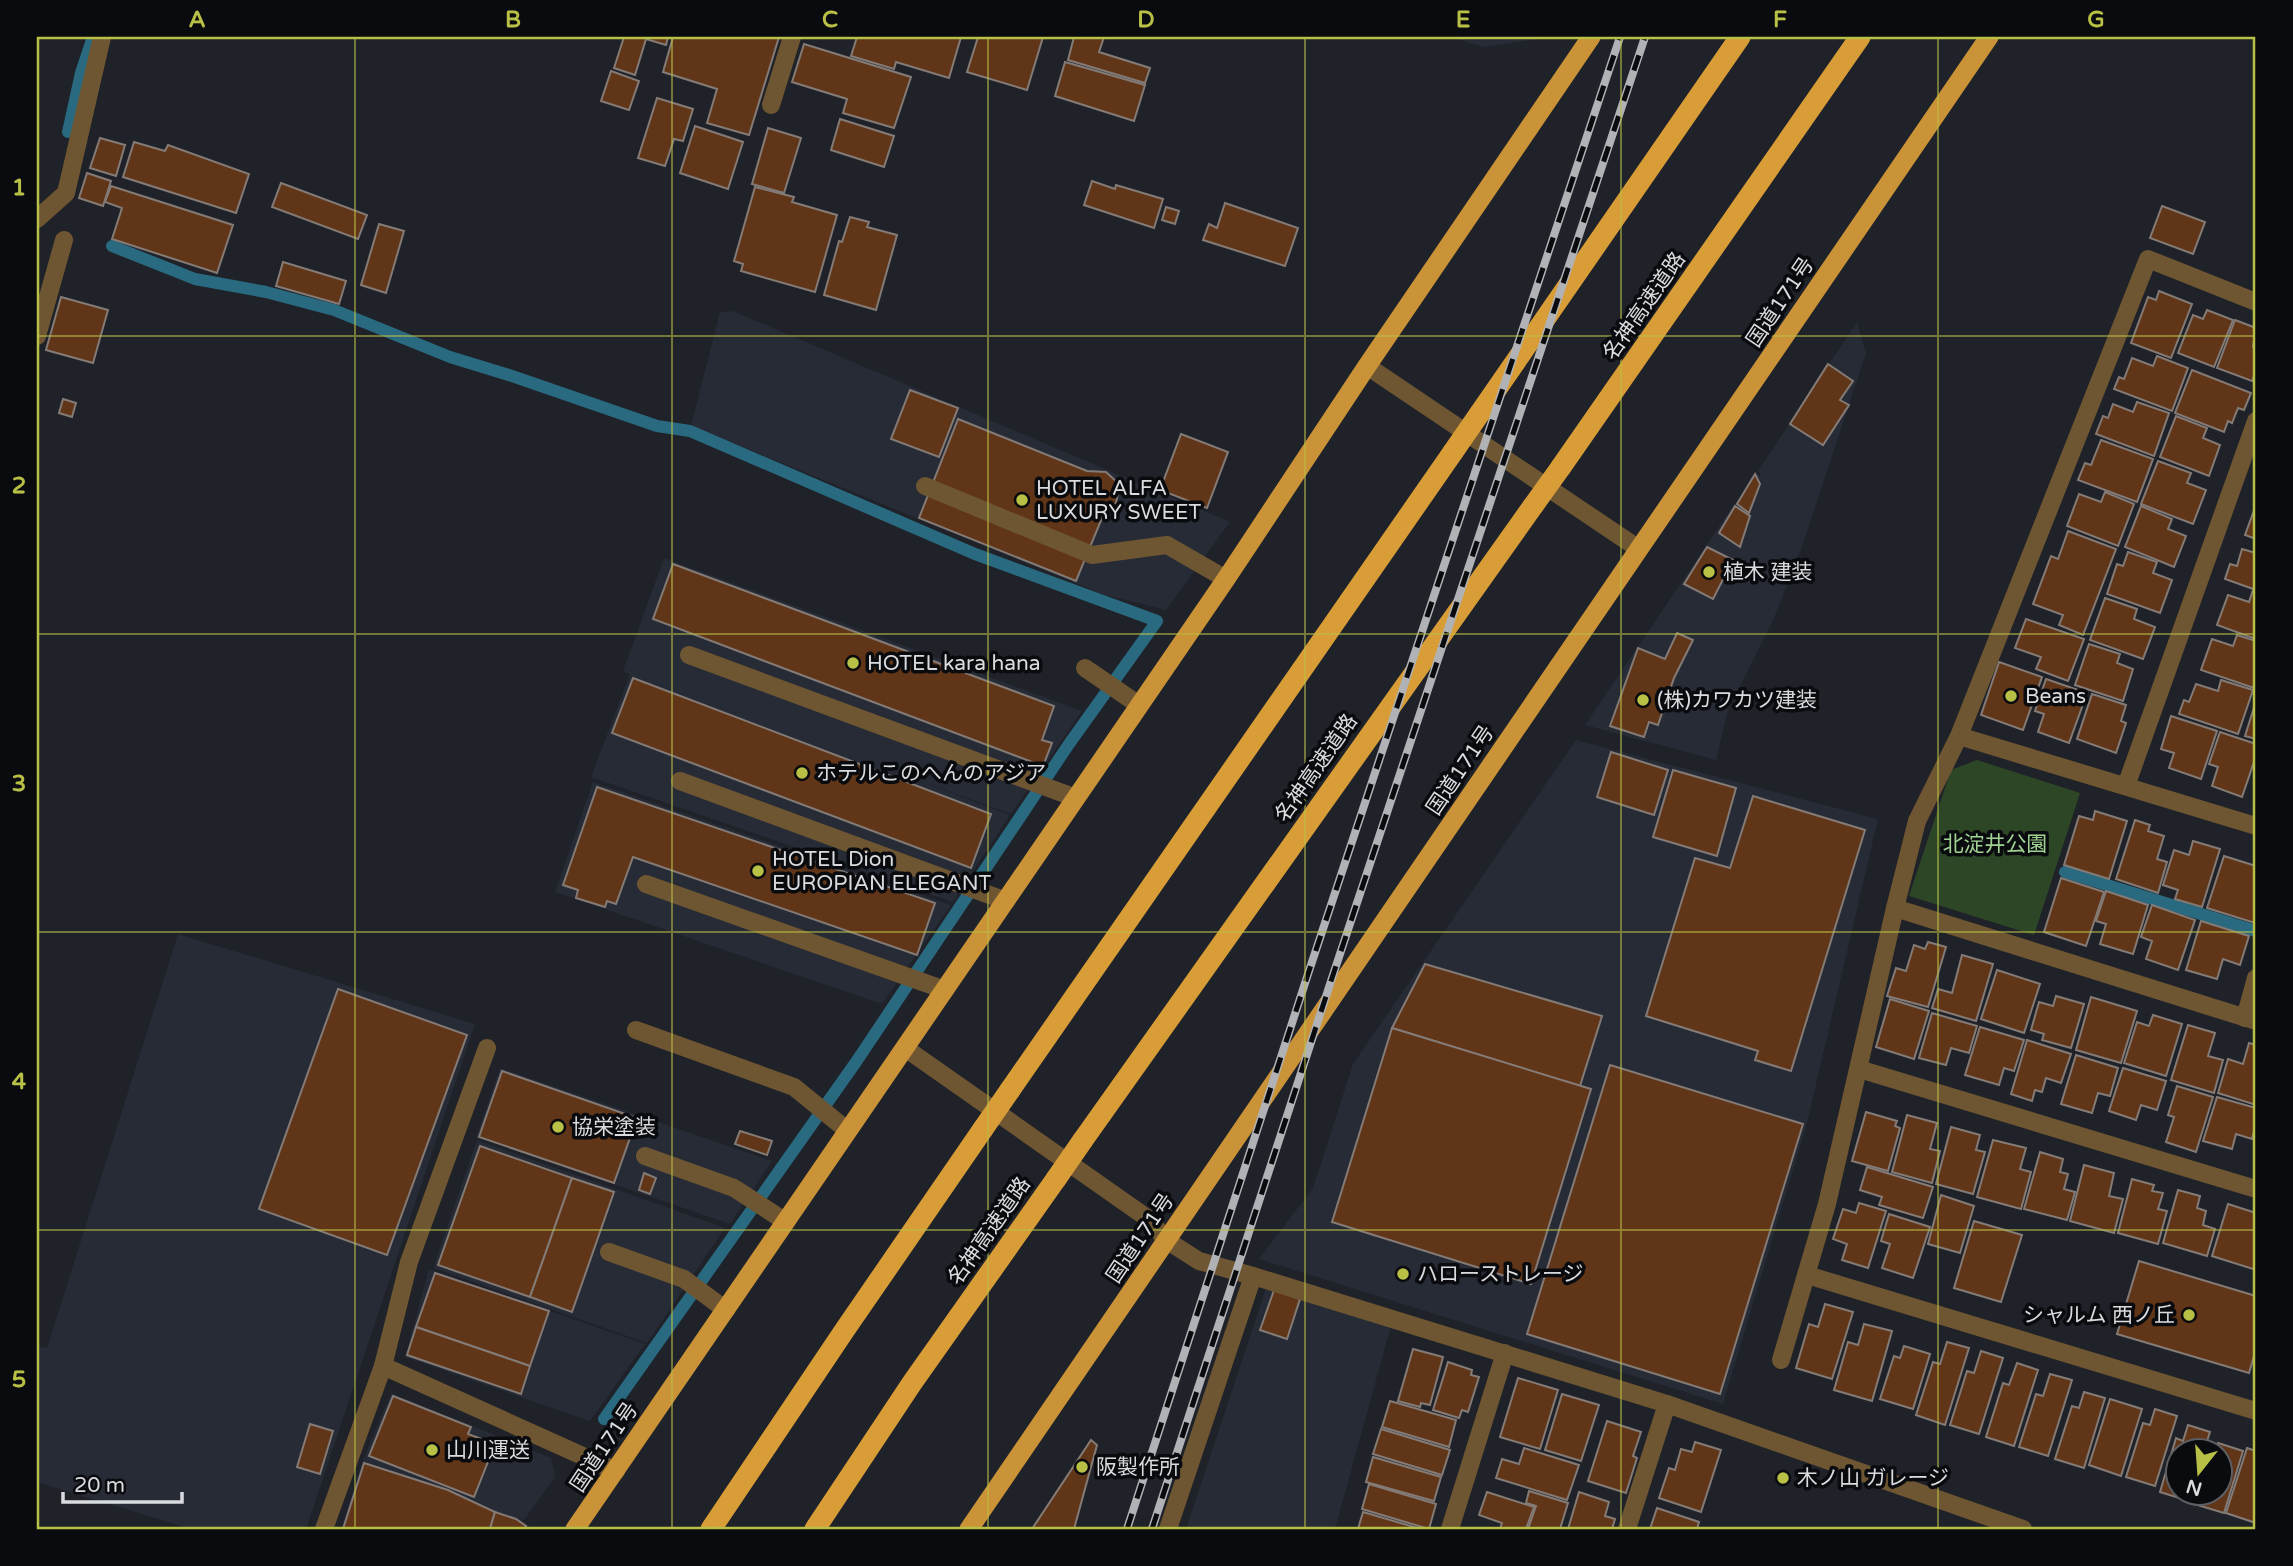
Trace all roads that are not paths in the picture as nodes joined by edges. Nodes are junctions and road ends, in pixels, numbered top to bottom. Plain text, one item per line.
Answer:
1 (102, 37) edge
2 (792, 37) edge
3 (1591, 37) edge
4 (1740, 37) edge
5 (1860, 37) edge
6 (1989, 37) edge
7 (771, 105) dead end
8 (37, 219) edge
9 (64, 240) dead end
10 (2256, 302) edge
11 (37, 336) edge
12 (1367, 366) junction
13 (2256, 421) edge
14 (925, 486) dead end
15 (1639, 548) junction
16 (1226, 579) junction
17 (689, 655) dead end
18 (1085, 668) dead end
19 (1139, 705) junction
20 (1959, 736) junction
21 (680, 781) dead end
22 (2126, 786) junction
23 (1076, 797) junction
24 (2256, 826) edge
25 (646, 884) dead end
26 (1006, 901) junction
27 (1895, 908) junction
28 (2256, 978) edge
29 (944, 990) junction
30 (2251, 1019) edge
31 (636, 1030) dead end
32 (487, 1048) dead end
33 (905, 1048) junction
34 (1859, 1069) junction
35 (848, 1130) junction
36 (645, 1156) dead end
37 (2256, 1189) edge
38 (786, 1222) junction
39 (1166, 1240) junction
40 (609, 1252) dead end
41 (1807, 1275) junction
42 (1252, 1276) junction
43 (726, 1310) junction
44 (1505, 1353) junction
45 (1782, 1360) dead end
46 (383, 1366) junction
47 (1667, 1404) junction
48 (2256, 1411) edge
49 (616, 1471) junction
50 (324, 1529) edge
51 (575, 1529) edge
52 (711, 1529) edge
53 (815, 1529) edge
54 (969, 1529) edge
55 (1168, 1529) edge
56 (1450, 1529) edge
57 (1627, 1529) edge
58 (2023, 1529) edge

1 - 8 street
2 - 7 street
3 - 12 highway, 国道171号
4 - 52 highway, bridge
5 - 53 highway, 名神高速道路, bridge
6 - 15 highway, 国道171号
9 - 11 street
10 - 20 street
12 - 15 street
12 - 16 highway, 国道171号
13 - 22 street
14 - 16 street
15 - 39 highway, 国道171号
16 - 19 highway, 国道171号
17 - 23 street
18 - 19 street
19 - 23 highway, 国道171号
20 - 22 street
20 - 27 street
21 - 26 street
22 - 24 street
23 - 26 highway, 国道171号
25 - 29 street
26 - 29 highway, 国道171号
27 - 30 street
27 - 34 street
28 - 30 street
29 - 33 highway, 国道171号
31 - 35 street
32 - 46 street
33 - 35 highway, 国道171号
33 - 39 street
34 - 37 street
34 - 41 street
35 - 38 highway, 国道171号
36 - 38 street
38 - 43 highway, 国道171号
39 - 42 street
39 - 54 highway, 国道171号
40 - 43 street
41 - 45 street
41 - 48 street
42 - 44 street
42 - 55 street
43 - 49 highway, 国道171号
44 - 47 street
44 - 56 street
46 - 49 street
46 - 50 street
47 - 57 street
47 - 58 street
49 - 51 highway, 国道171号

